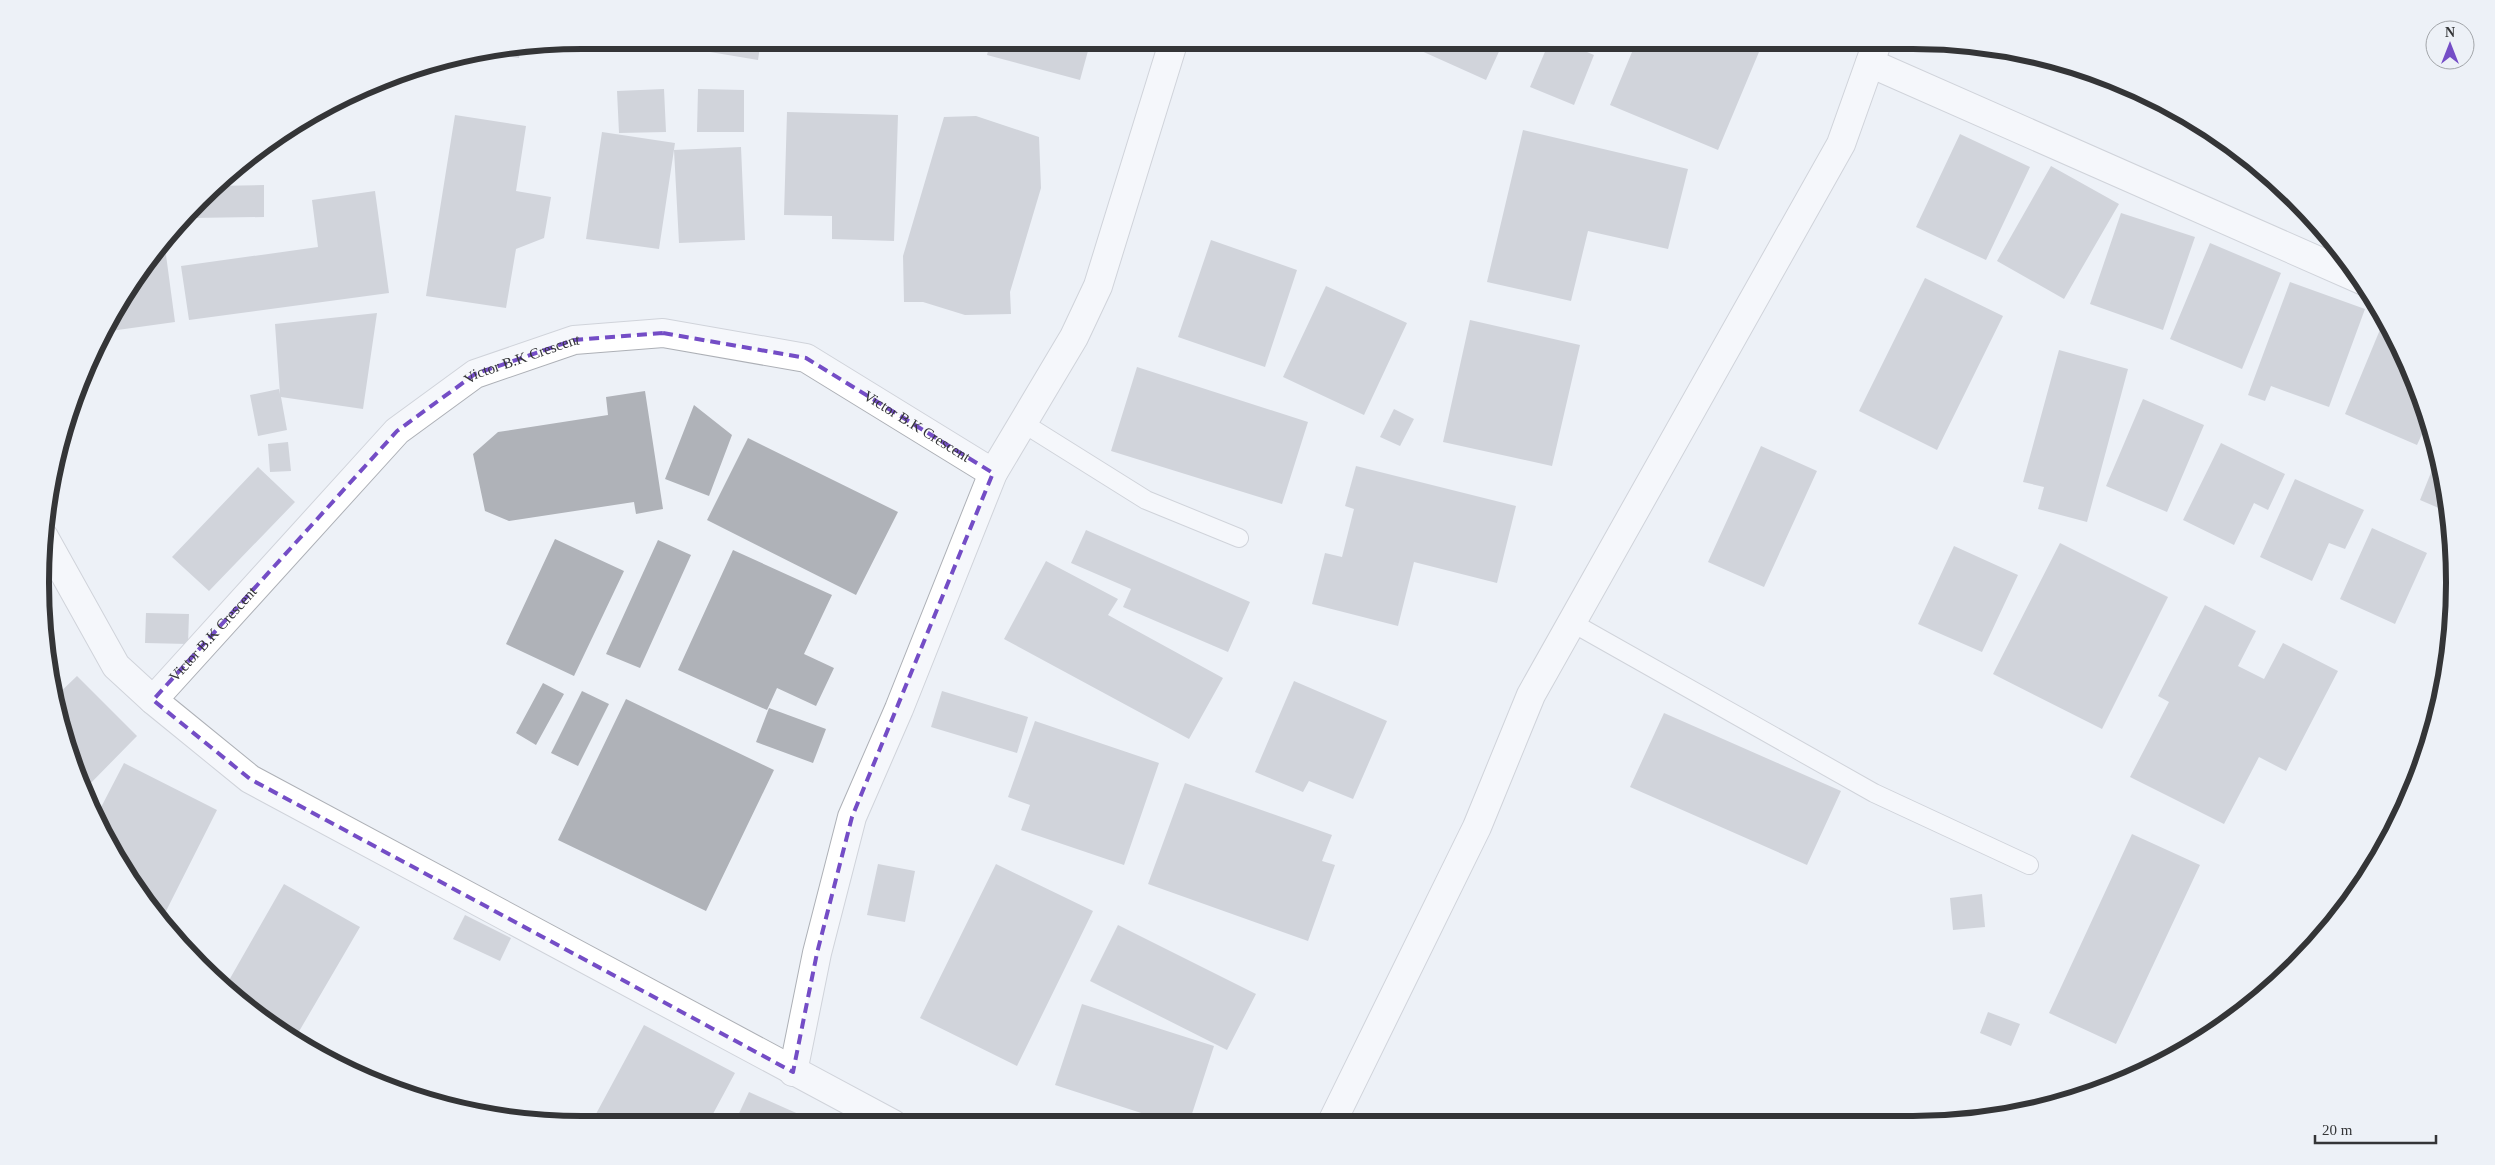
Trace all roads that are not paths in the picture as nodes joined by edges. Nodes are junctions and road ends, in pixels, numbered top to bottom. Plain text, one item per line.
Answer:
1 (1171, 49) edge
2 (1874, 51) edge
3 (2347, 273) edge
4 (1023, 423) junction
5 (993, 473) junction
6 (1239, 538) dead end
7 (50, 548) edge
8 (1570, 622) junction
9 (153, 700) junction
10 (2029, 865) dead end
11 (793, 1072) junction
12 (878, 1116) edge
13 (1335, 1116) edge

1 - 4 street
2 - 3 street
2 - 8 street
4 - 5 street
4 - 6 lane
5 - 9 street, Victor B.K Crescent
5 - 11 street
7 - 9 street
8 - 10 lane
8 - 13 street
9 - 11 street
11 - 12 street

